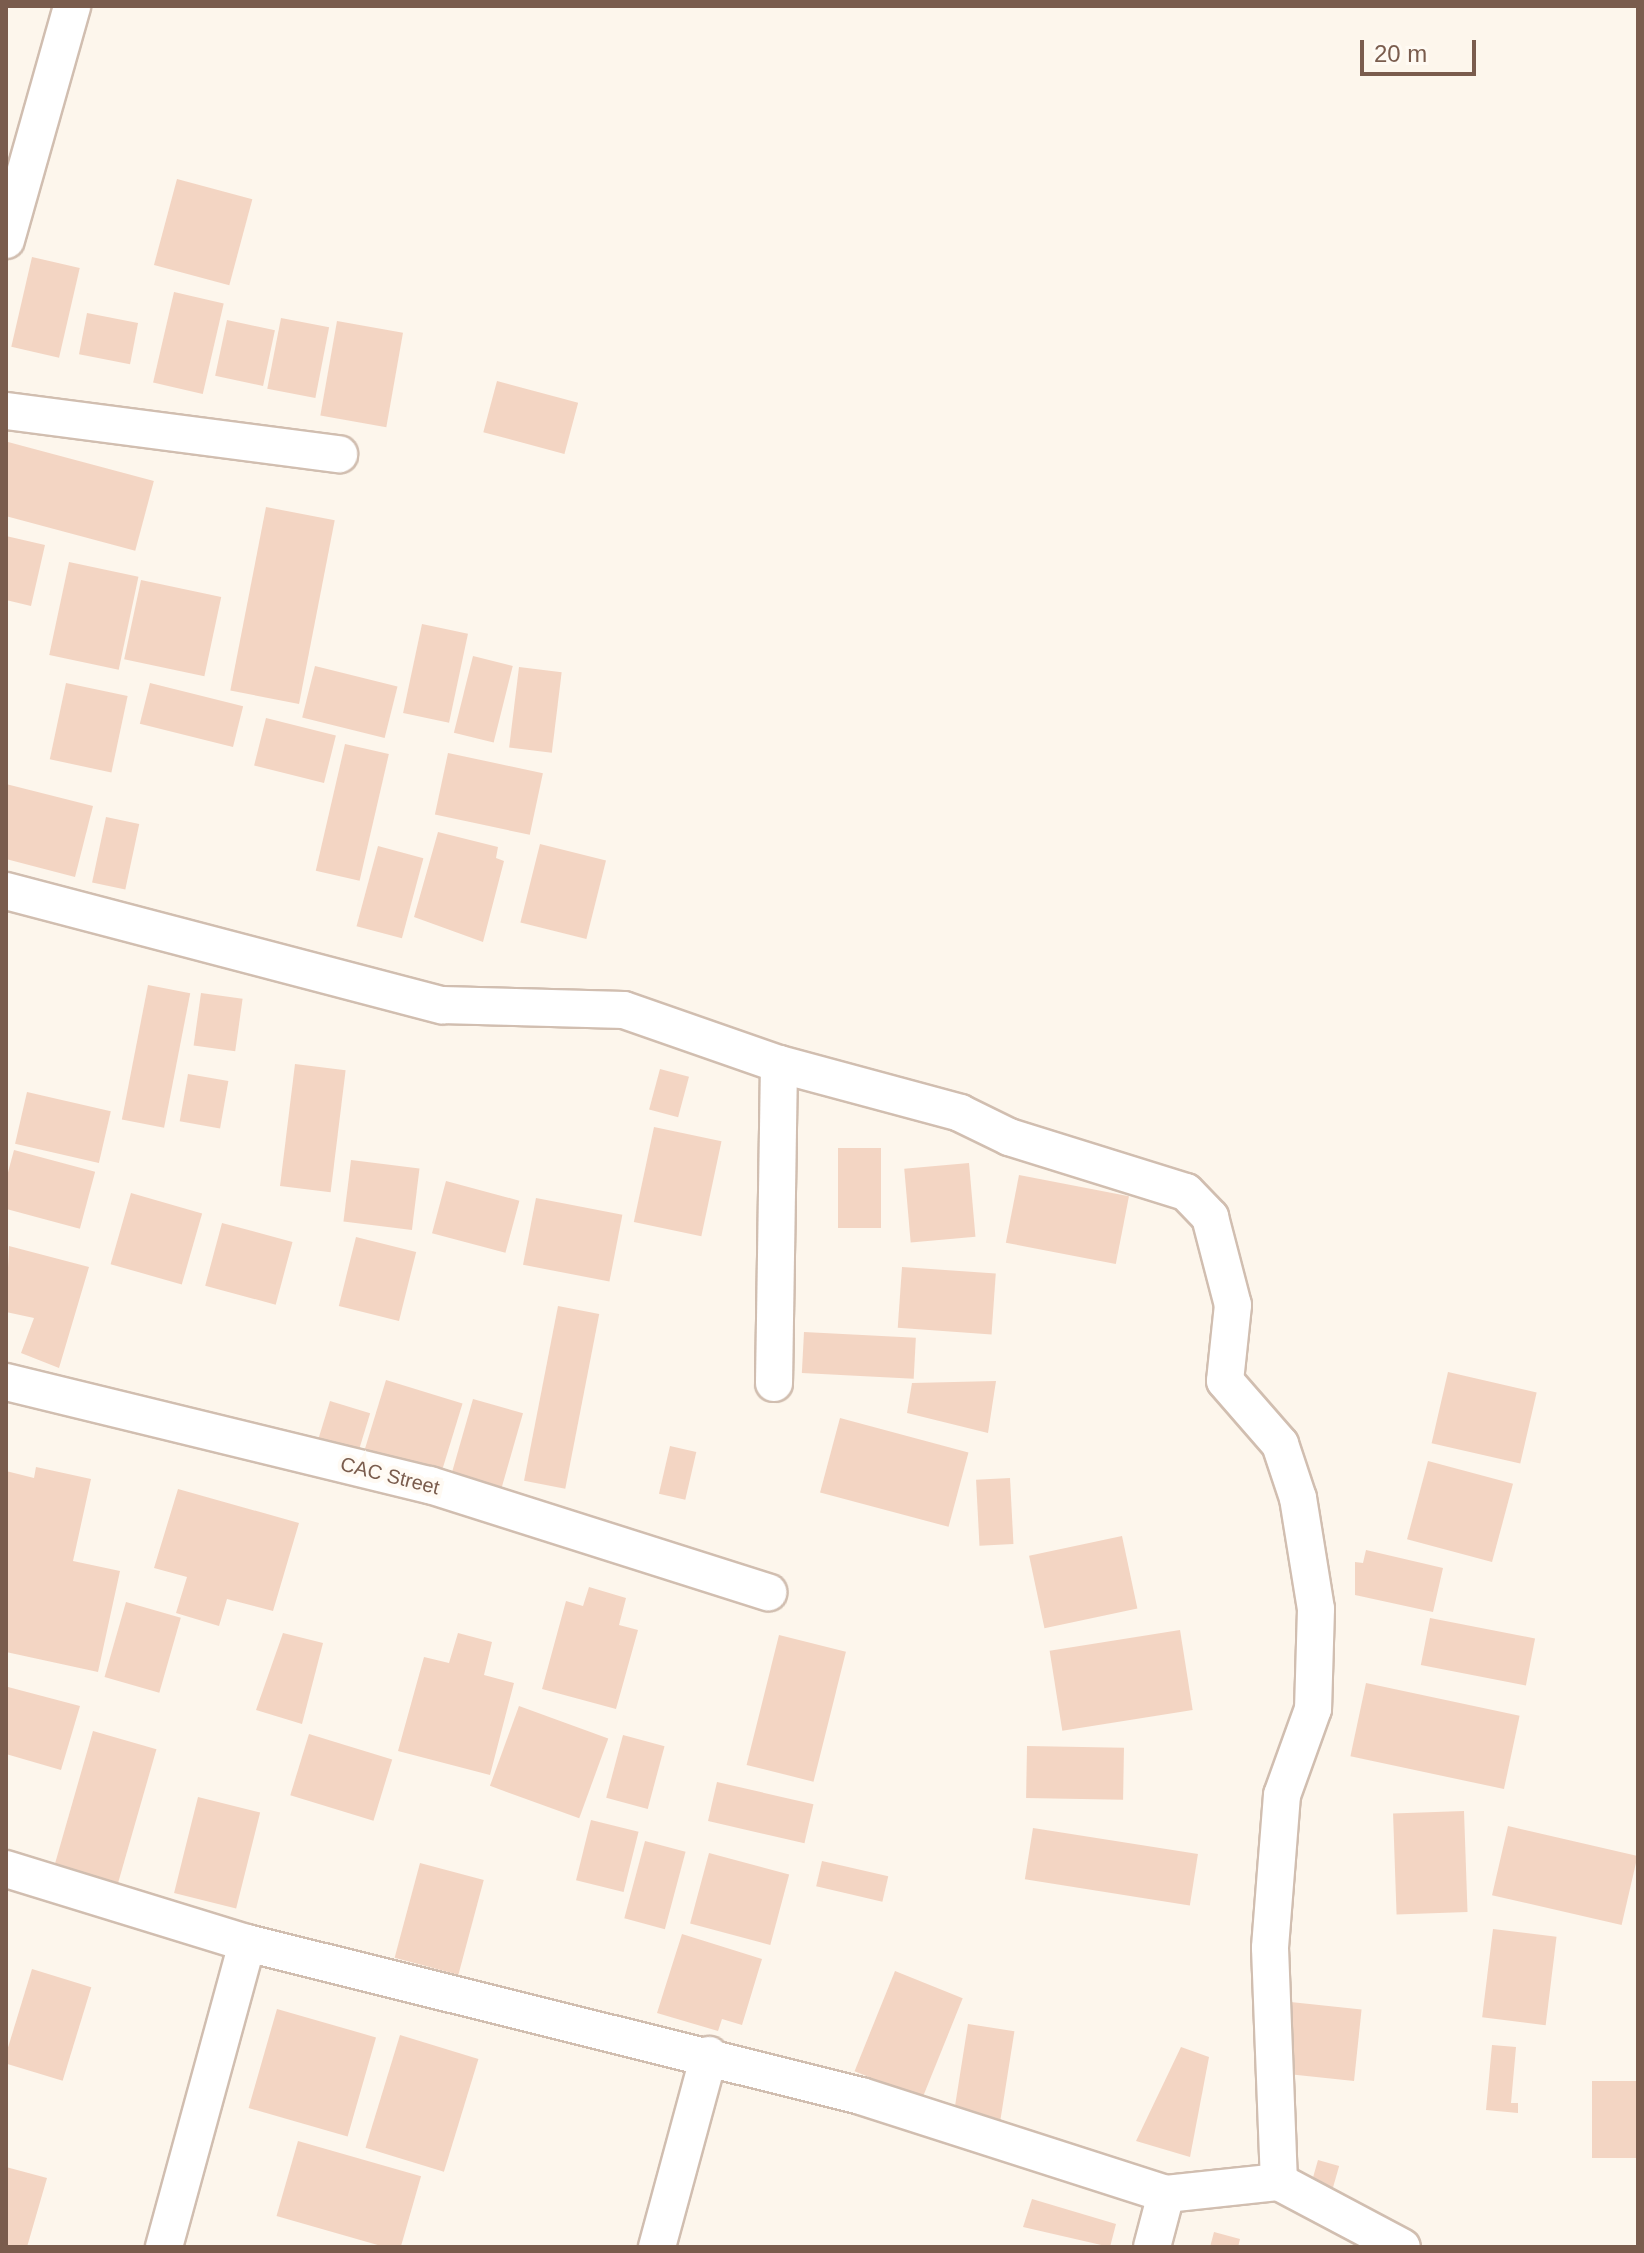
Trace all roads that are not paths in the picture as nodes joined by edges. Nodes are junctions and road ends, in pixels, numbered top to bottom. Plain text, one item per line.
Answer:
1 (72, 6) edge
2 (6, 240) edge
3 (6, 411) edge
4 (339, 454) dead end
5 (6, 891) edge
6 (779, 1064) junction
7 (6, 1382) edge
8 (774, 1383) dead end
9 (768, 1592) dead end
10 (6, 1869) edge
11 (247, 1943) junction
12 (709, 2055) junction
13 (1279, 2182) junction
14 (1166, 2194) junction
15 (164, 2247) edge
16 (657, 2247) edge
17 (1152, 2247) edge
18 (1402, 2247) edge

1 - 2 street
3 - 4 street
5 - 6 street
6 - 8 street
6 - 13 street
7 - 9 street, CAC Street
10 - 11 street
11 - 12 street
11 - 15 street
12 - 14 street
12 - 16 street
13 - 14 street
13 - 18 street
14 - 17 street

